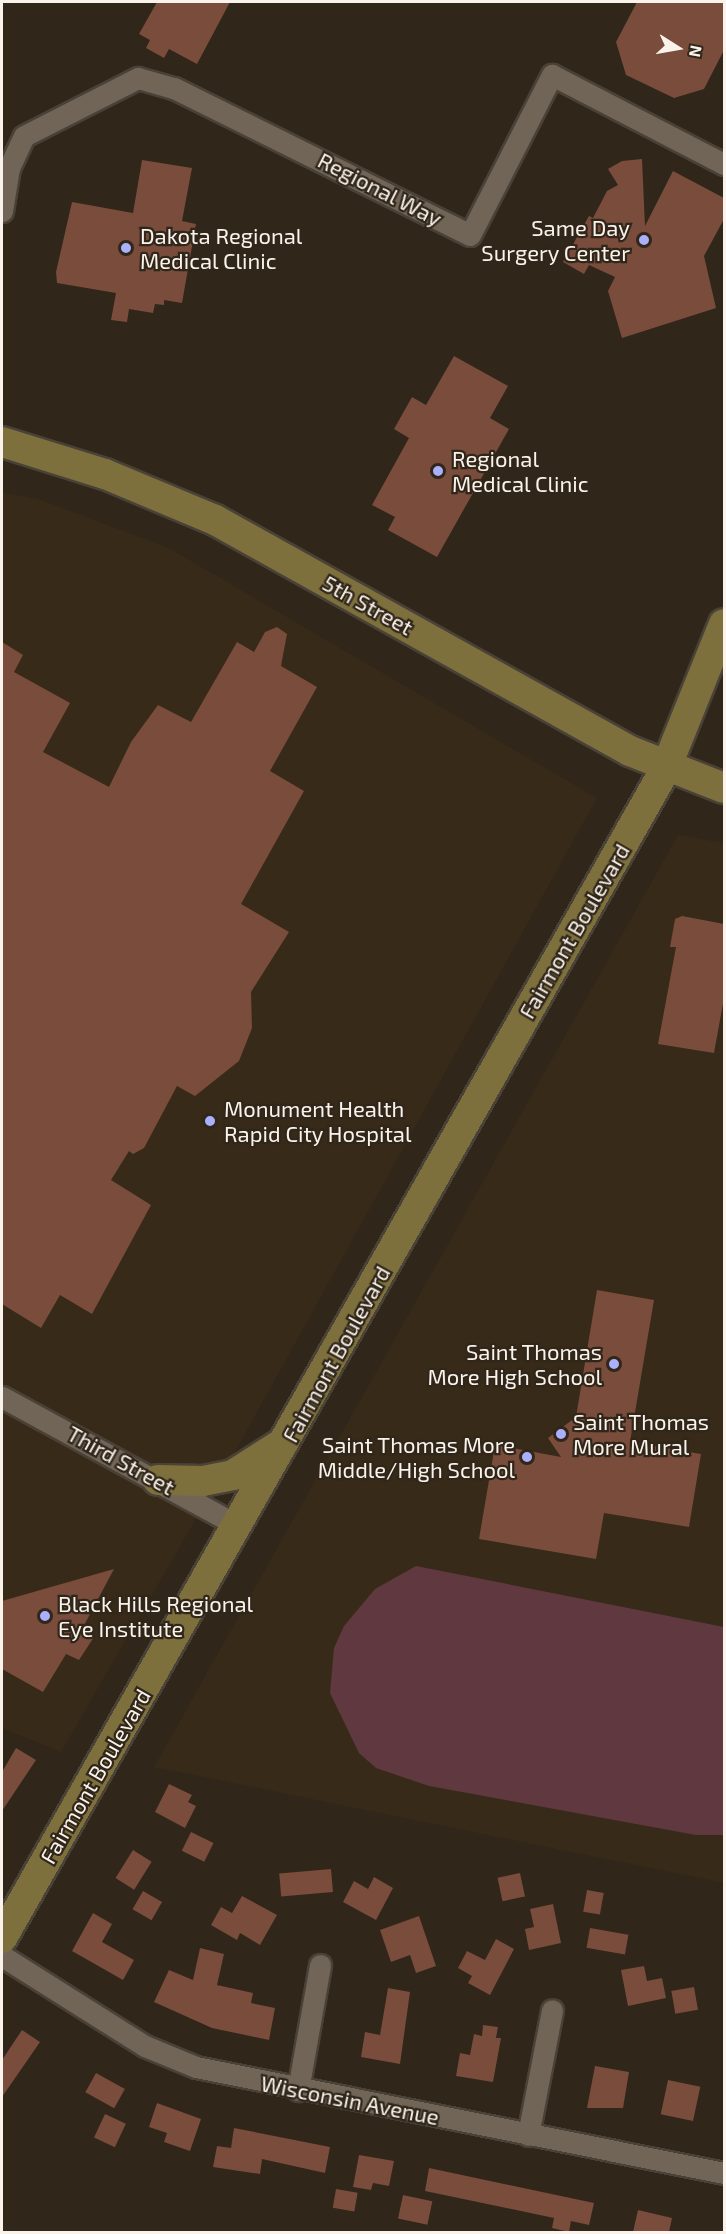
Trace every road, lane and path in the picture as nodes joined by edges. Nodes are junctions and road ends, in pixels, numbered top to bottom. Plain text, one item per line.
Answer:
1 (724, 164) edge
2 (2, 211) edge
3 (2, 442) edge
4 (724, 624) edge
5 (666, 768) junction
6 (724, 788) edge
7 (2, 1397) edge
8 (288, 1439) junction
9 (158, 1480) junction
10 (239, 1526) junction
11 (2, 1938) edge
12 (2, 1956) edge
13 (320, 1965) dead end
14 (552, 2010) dead end
15 (298, 2090) junction
16 (528, 2135) junction
17 (724, 2173) edge

1 - 2 street, Regional Way
3 - 5 street, 5th Street
4 - 5 street, Fairmont Boulevard
5 - 6 street, 5th Street
5 - 8 street, Fairmont Boulevard
7 - 9 street, Third Street
8 - 9 street
8 - 10 street, Fairmont Boulevard
9 - 10 street, Third Street
10 - 11 street, Fairmont Boulevard
12 - 15 street, Wisconsin Avenue
13 - 15 street
14 - 16 street
15 - 16 street, Wisconsin Avenue
16 - 17 street, Wisconsin Avenue

